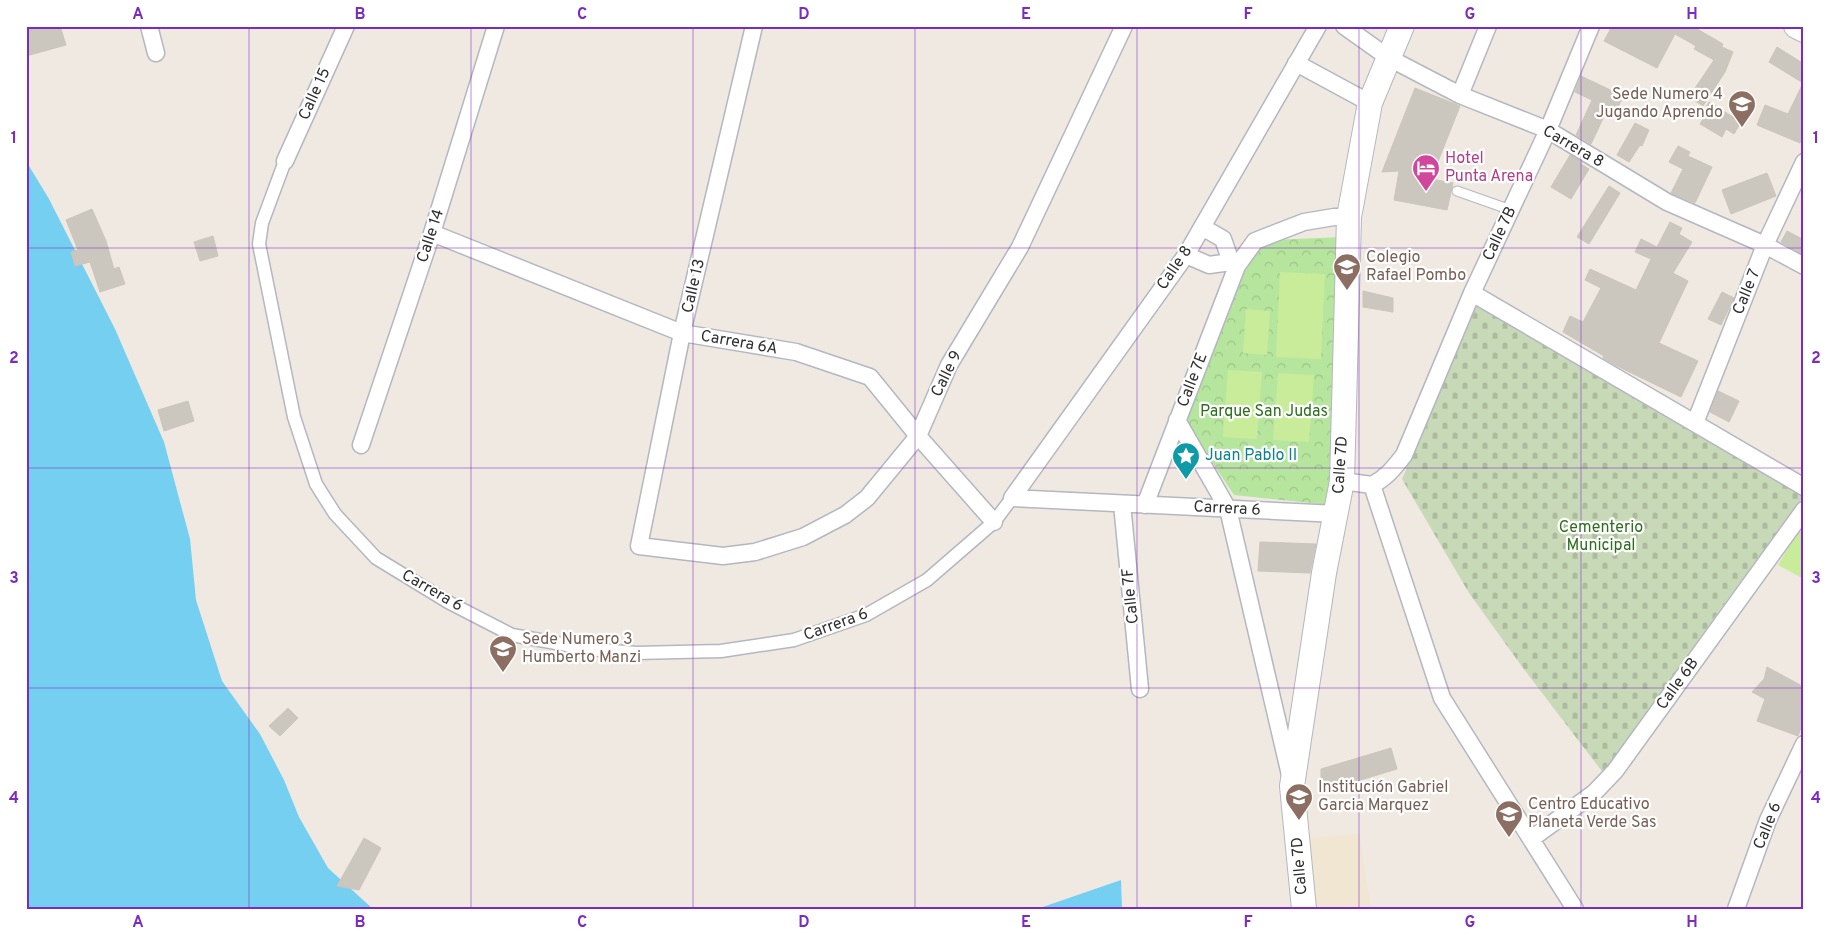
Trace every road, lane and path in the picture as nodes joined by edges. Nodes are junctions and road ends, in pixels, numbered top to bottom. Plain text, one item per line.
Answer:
1 (149, 26) edge
2 (346, 26) edge
3 (496, 26) edge
4 (754, 26) edge
5 (1124, 26) edge
6 (1318, 26) edge
7 (1344, 26) edge
8 (1402, 26) edge
9 (1488, 26) edge
10 (1591, 26) edge
11 (1796, 26) edge
12 (1804, 30) edge
13 (156, 54) dead end
14 (1389, 58) junction
15 (1296, 63) junction
16 (1460, 95) junction
17 (1370, 103) junction
18 (1548, 130) junction
19 (285, 161) joint
20 (1804, 162) edge
21 (1457, 191) dead end
22 (1511, 210) junction
23 (1349, 217) junction
24 (1202, 227) junction
25 (432, 232) junction
26 (1765, 246) junction
27 (1186, 255) junction
28 (1234, 264) junction
29 (1804, 266) edge
30 (1472, 293) junction
31 (682, 333) junction
32 (1178, 420) junction
33 (1695, 423) junction
34 (918, 436) junction
35 (361, 445) dead end
36 (1342, 482) junction
37 (1372, 486) junction
38 (1804, 487) edge
39 (1012, 498) junction
40 (1122, 504) junction
41 (1145, 504) junction
42 (1228, 509) junction
43 (1804, 510) edge
44 (1337, 514) junction
45 (994, 522) junction
46 (639, 546) joint
47 (1140, 689) dead end
48 (1804, 744) edge
49 (1292, 786) junction
50 (1531, 838) junction
51 (1304, 909) edge
52 (1575, 909) edge
53 (1736, 909) edge

1 - 13 street
2 - 19 street, Calle 15
3 - 25 street, Calle 14
4 - 31 street, Calle 13
5 - 34 street, Calle 9
6 - 15 street, Calle 8
7 - 14 street, Carrera 8
8 - 14 main road, Calle 7D
9 - 16 street
10 - 18 street, Calle 7B
11 - 12 main road
14 - 16 street, Carrera 8
14 - 17 main road, Calle 7D
15 - 17 street
15 - 24 street, Calle 8
16 - 18 street, Carrera 8
17 - 23 main road, Calle 7D
18 - 22 street, Calle 7B
18 - 26 street, Carrera 8
19 - 45 street, Carrera 6
20 - 26 street, Calle 7
21 - 22 lane
22 - 30 street, Calle 7B
23 - 28 street, Calle 7E
23 - 36 main road, Calle 7D
24 - 27 street, Calle 8
24 - 28 street
25 - 31 street, Carrera 6A
25 - 35 street, Calle 14
26 - 29 street, Carrera 8
26 - 33 street, Calle 7
27 - 28 street
27 - 39 street, Calle 8
28 - 32 street, Calle 7E
30 - 33 street
30 - 37 street, Calle 7B
31 - 34 street, Carrera 6A
31 - 46 street, Calle 13
32 - 41 street
32 - 42 street, Calle 7E
33 - 38 street
34 - 45 street, Carrera 6A
34 - 46 street, Calle 9
36 - 37 street
36 - 44 main road, Calle 7D
37 - 50 street
39 - 40 street, Carrera 6
39 - 45 street, Carrera 6
40 - 41 street, Carrera 6
40 - 47 street, Calle 7F
41 - 42 street, Carrera 6
42 - 44 street, Carrera 6
42 - 49 street, Calle 7E
43 - 50 street, Calle 6B
44 - 49 main road, Calle 7D
48 - 53 street, Calle 6
49 - 51 main road, Calle 7D
50 - 52 street

